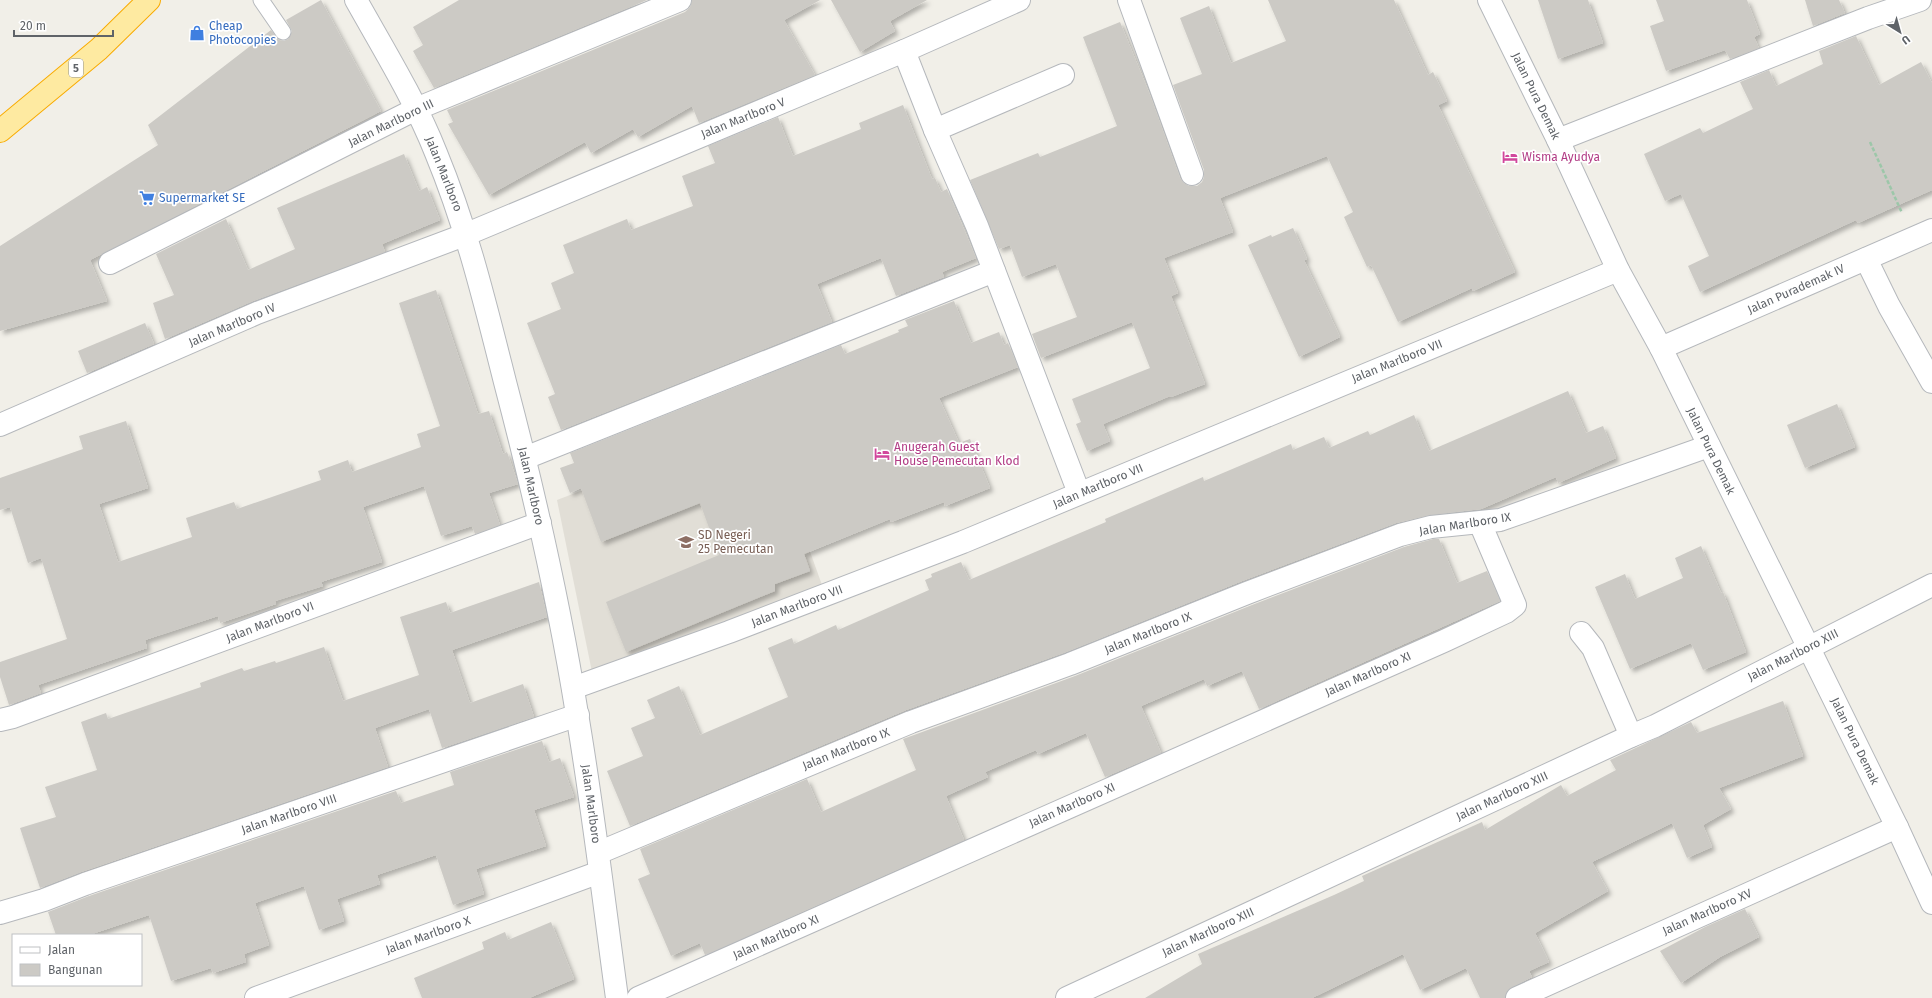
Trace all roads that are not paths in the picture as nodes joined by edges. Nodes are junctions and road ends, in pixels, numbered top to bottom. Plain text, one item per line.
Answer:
1 (149, 0) edge
2 (261, 0) edge
3 (356, 0) edge
4 (680, 0) edge
5 (1019, 0) edge
6 (1129, 0) edge
7 (1489, 0) edge
8 (1920, 0) edge
9 (283, 32) dead end
10 (904, 51) junction
11 (1063, 75) dead end
12 (416, 109) junction
13 (935, 130) junction
14 (0, 131) edge
15 (1558, 140) junction
16 (1192, 174) dead end
17 (1922, 233) edge
18 (467, 234) junction
19 (1866, 259) junction
20 (110, 263) dead end
21 (1618, 270) junction
22 (994, 271) junction
23 (1661, 348) junction
24 (1932, 382) edge
25 (0, 425) edge
26 (1708, 446) junction
27 (525, 458) junction
28 (1079, 493) junction
29 (540, 523) junction
30 (1480, 523) junction
31 (1932, 585) edge
32 (1581, 633) dead end
33 (1808, 647) junction
34 (573, 688) junction
35 (578, 714) junction
36 (0, 720) edge
37 (1631, 736) junction
38 (1897, 827) junction
39 (599, 863) junction
40 (1932, 903) edge
41 (0, 913) edge
42 (256, 998) edge
43 (617, 998) edge
44 (638, 998) edge
45 (1067, 998) edge
46 (1517, 998) edge

1 - 14 highway, 5
2 - 9 lane
3 - 12 street, Jalan Marlboro
4 - 12 street, Jalan Marlboro III
5 - 10 street, Jalan Marlboro V
6 - 16 street
7 - 15 street, Jalan Pura Demak
8 - 15 street
10 - 13 street
10 - 18 street, Jalan Marlboro V
11 - 13 street
12 - 18 street, Jalan Marlboro
12 - 20 street, Jalan Marlboro III
13 - 22 street
15 - 21 street, Jalan Pura Demak
17 - 19 street, Jalan Purademak IV
18 - 25 street, Jalan Marlboro IV
18 - 27 street, Jalan Marlboro
19 - 23 street, Jalan Purademak IV
19 - 24 street
21 - 23 street, Jalan Pura Demak
21 - 28 street, Jalan Marlboro VII
22 - 27 street
22 - 28 street
23 - 26 street, Jalan Pura Demak
26 - 30 street, Jalan Marlboro IX
26 - 33 street, Jalan Pura Demak
27 - 29 street, Jalan Marlboro
28 - 34 street, Jalan Marlboro VII
29 - 34 street, Jalan Marlboro
29 - 36 street, Jalan Marlboro VI
30 - 39 street, Jalan Marlboro IX
30 - 44 street, Jalan Marlboro XI
31 - 33 street, Jalan Marlboro XIII
32 - 37 street
33 - 37 street, Jalan Marlboro XIII
33 - 38 street, Jalan Pura Demak
34 - 35 street, Jalan Marlboro
35 - 39 street, Jalan Marlboro
35 - 41 street, Jalan Marlboro VIII
37 - 45 street, Jalan Marlboro XIII
38 - 40 street, Jalan Pura Demak
38 - 46 street, Jalan Marlboro XV
39 - 42 street, Jalan Marlboro X
39 - 43 street, Jalan Marlboro

